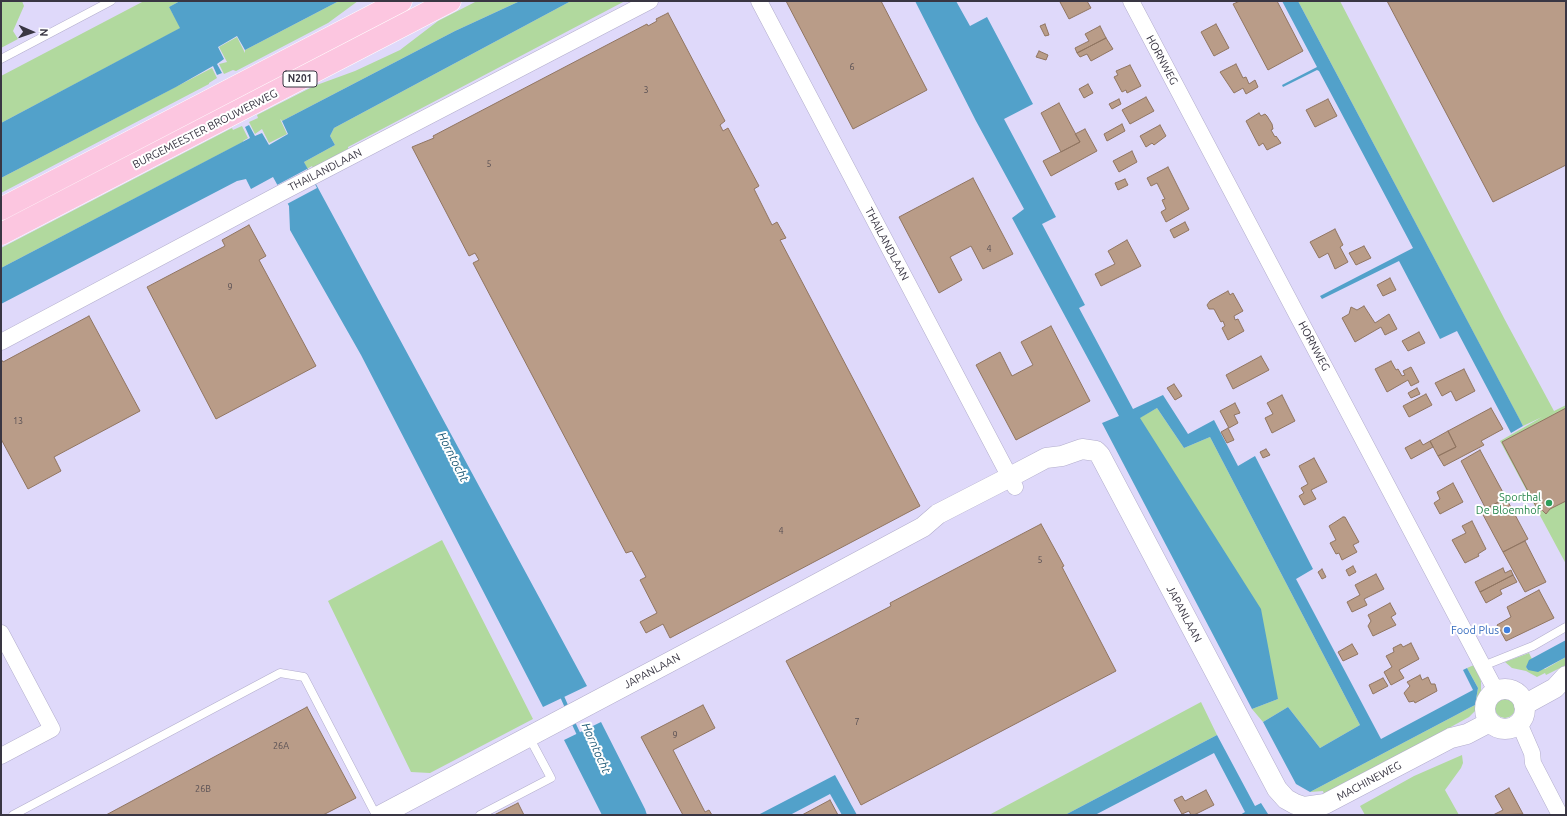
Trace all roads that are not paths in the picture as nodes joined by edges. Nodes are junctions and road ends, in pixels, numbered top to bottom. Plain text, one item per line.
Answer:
1 (111, 1) edge
2 (401, 1) edge
3 (450, 1) edge
4 (650, 1) edge
5 (759, 1) edge
6 (1132, 1) edge
7 (1, 59) edge
8 (1, 209) edge
9 (1, 234) edge
10 (1, 342) edge
11 (1013, 482) junction
12 (1566, 627) edge
13 (1, 633) edge
14 (1483, 666) junction
15 (1565, 677) edge
16 (1496, 691) junction
17 (1517, 713) junction
18 (1488, 717) junction
19 (529, 737) junction
20 (1, 756) edge
21 (1292, 810) edge
22 (13, 815) edge
23 (376, 815) edge
24 (381, 815) edge
25 (480, 815) edge
26 (1560, 815) edge

1 - 7 lane
2 - 8 highway, BURGEMEESTER BROUWERWEG / N201
3 - 9 highway, BURGEMEESTER BROUWERWEG / N201
4 - 10 street, THAILANDLAAN
5 - 11 street, THAILANDLAAN
6 - 14 street, HORNWEG
11 - 19 street, JAPANLAAN
11 - 21 street, JAPANLAAN
12 - 14 lane
13 - 20 street
14 - 16 street, HORNWEG
15 - 17 street
16 - 17 street
16 - 18 street
17 - 18 street
17 - 26 street
18 - 21 street, MACHINEWEG
19 - 24 street, JAPANLAAN
19 - 25 lane
22 - 23 lane

